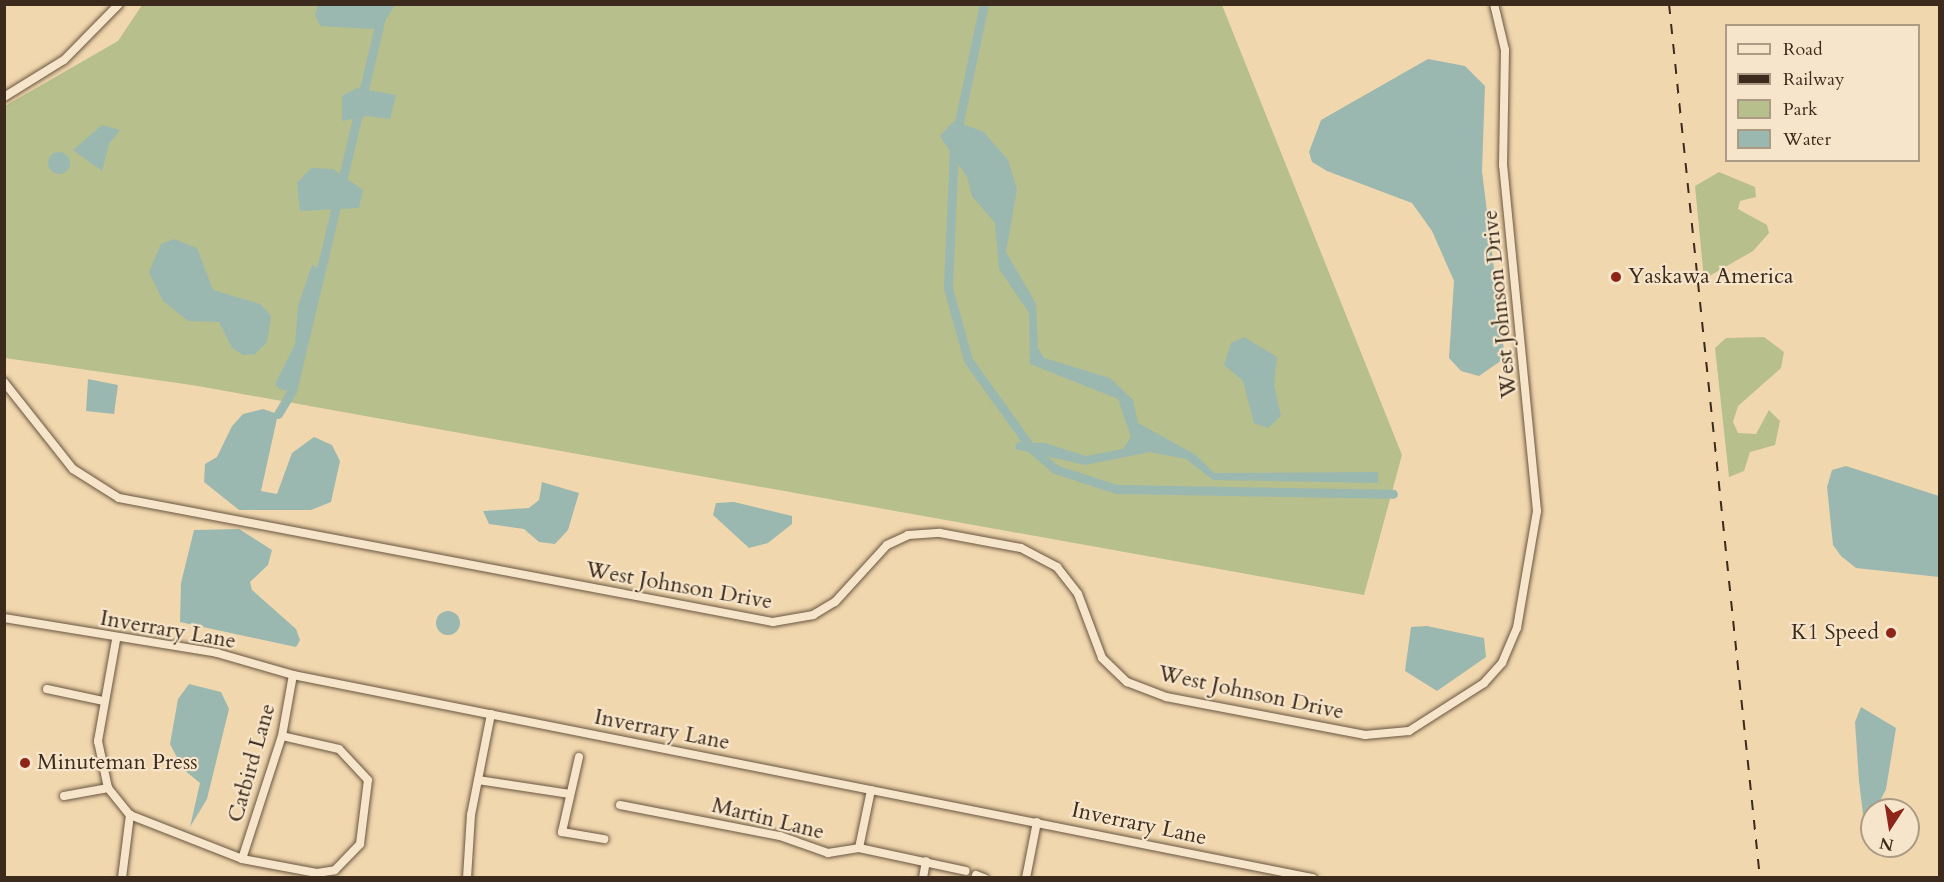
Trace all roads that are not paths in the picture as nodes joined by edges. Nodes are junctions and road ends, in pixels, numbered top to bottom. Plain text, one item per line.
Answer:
1 (119, 4) edge
2 (1494, 4) edge
3 (4, 97) edge
4 (4, 382) edge
5 (4, 618) edge
6 (116, 640) junction
7 (293, 675) junction
8 (47, 689) dead end
9 (103, 700) junction
10 (491, 714) junction
11 (282, 736) junction
12 (579, 757) dead end
13 (478, 780) junction
14 (108, 788) junction
15 (871, 790) junction
16 (570, 794) junction
17 (64, 796) dead end
18 (620, 805) dead end
19 (130, 815) junction
20 (1037, 822) junction
21 (604, 839) dead end
22 (859, 848) junction
23 (242, 859) junction
24 (926, 861) junction
25 (966, 871) dead end
26 (316, 875) edge
27 (467, 877) edge
28 (1312, 877) edge
29 (122, 878) edge
30 (923, 878) edge
31 (1026, 878) edge

1 - 3 street
2 - 4 street, West Johnson Drive
5 - 6 street, Inverrary Lane
6 - 7 street, Inverrary Lane
6 - 9 street
7 - 10 street, Inverrary Lane
7 - 11 street, Catbird Lane
8 - 9 street
9 - 14 street
10 - 13 street
10 - 15 street, Inverrary Lane
11 - 23 street, Catbird Lane
11 - 26 street
12 - 16 street
13 - 16 street
13 - 27 street
14 - 17 street
14 - 19 street
15 - 20 street, Inverrary Lane
15 - 22 street
16 - 21 street
18 - 22 street, Martin Lane
19 - 23 street
19 - 29 street
20 - 28 street, Inverrary Lane
20 - 31 street
22 - 24 street, Martin Lane
23 - 26 street
24 - 25 street, Martin Lane
24 - 30 street

